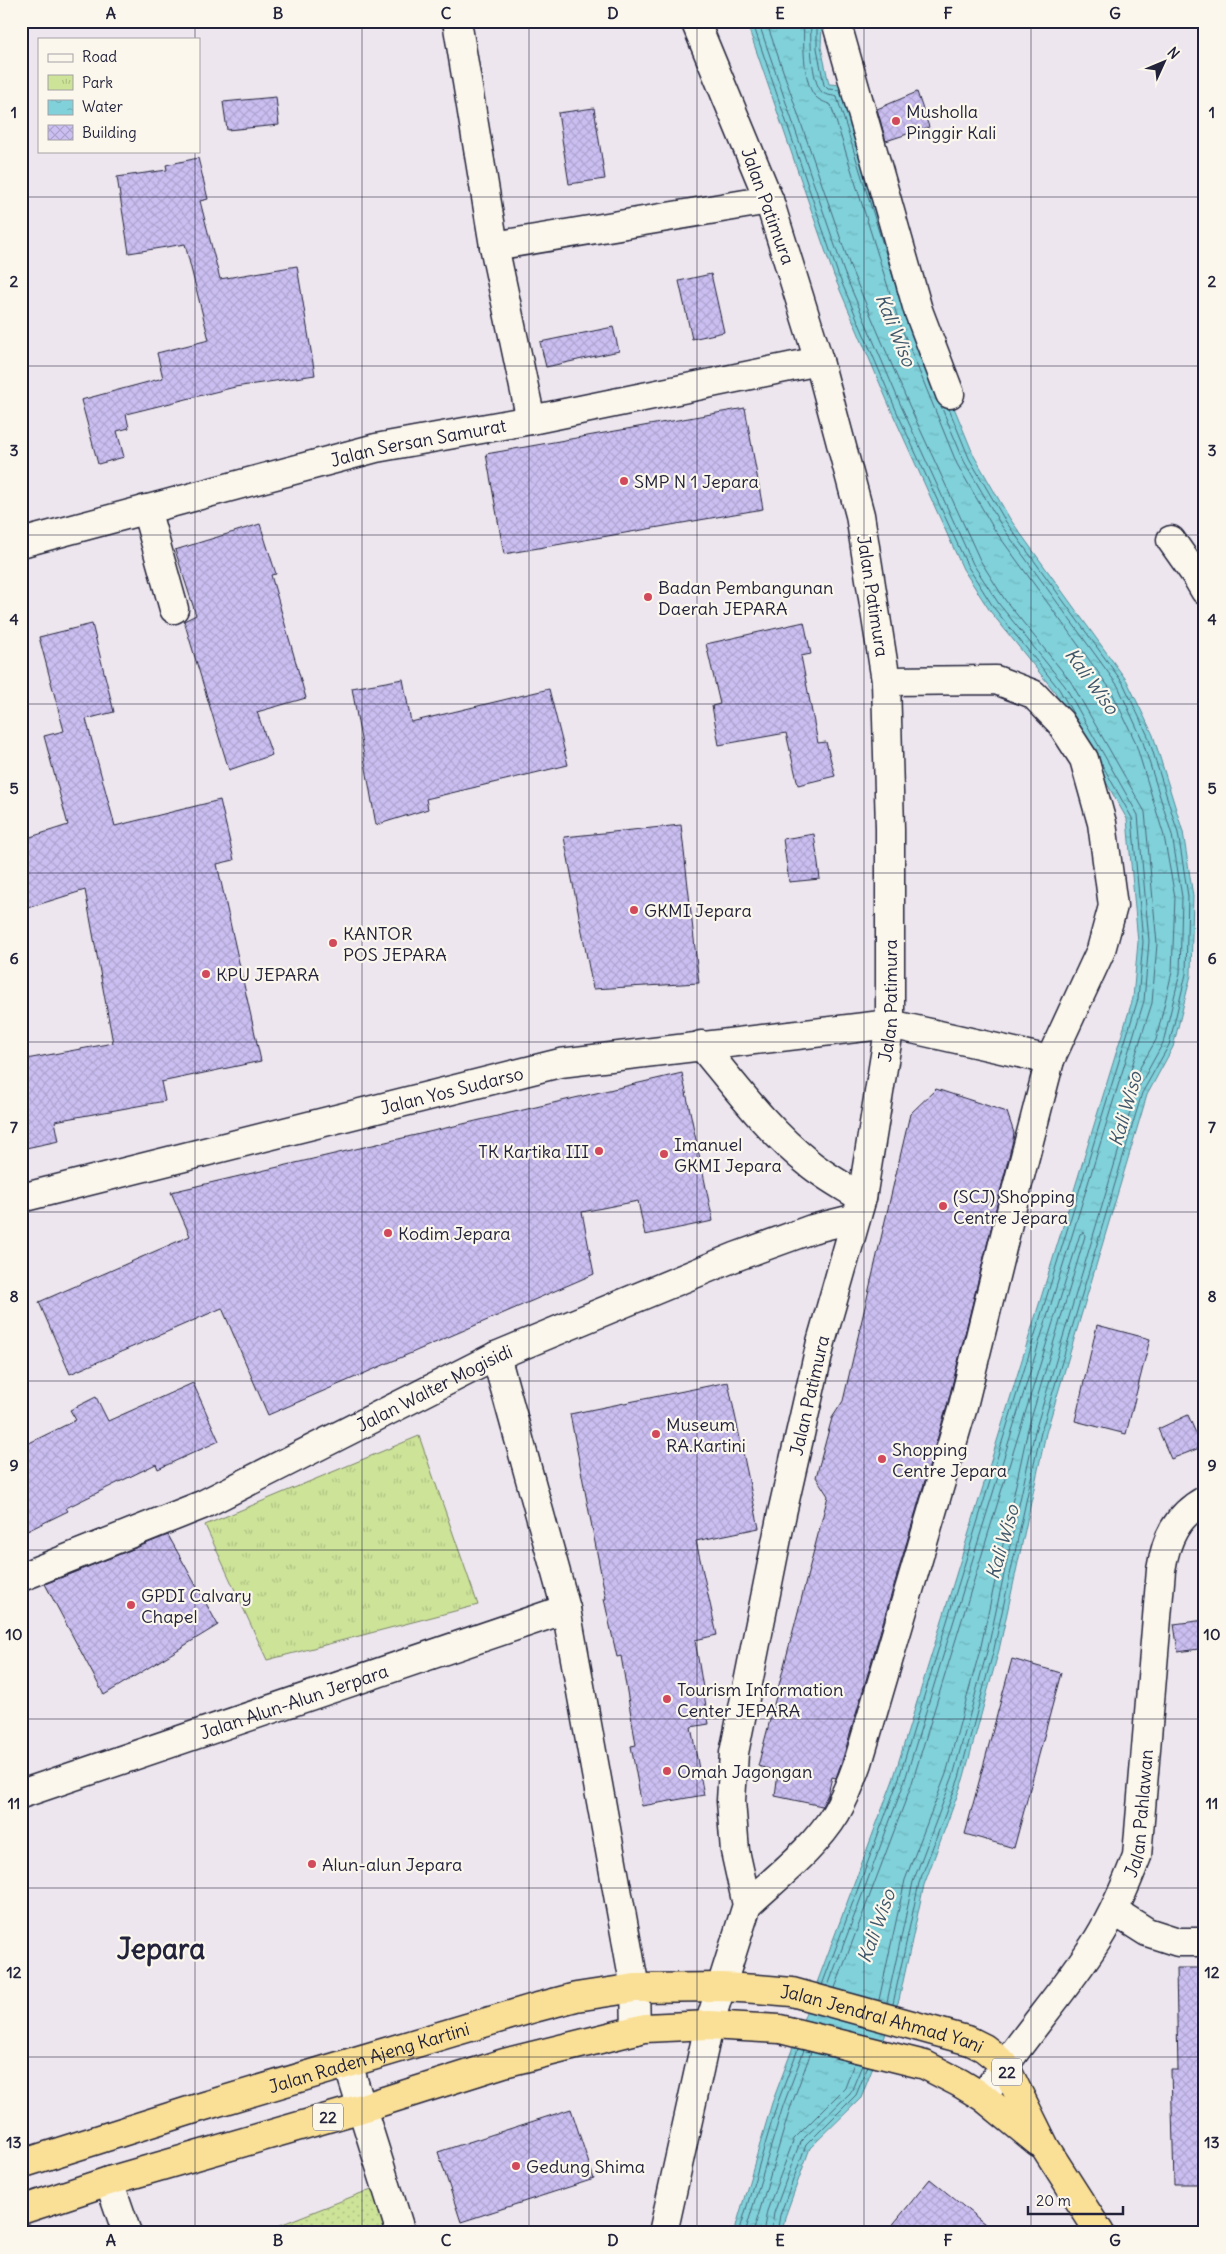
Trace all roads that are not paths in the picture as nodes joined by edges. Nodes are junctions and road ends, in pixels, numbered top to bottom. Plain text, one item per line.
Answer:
1 (457, 21) edge
2 (695, 21) edge
3 (836, 21) edge
4 (769, 200) junction
5 (494, 246) junction
6 (819, 361) junction
7 (950, 394) dead end
8 (531, 420) junction
9 (146, 509) junction
10 (1171, 540) dead end
11 (21, 543) edge
12 (1205, 591) edge
13 (174, 609) dead end
14 (886, 681) junction
15 (890, 1024) junction
16 (701, 1045) junction
17 (1050, 1060) junction
18 (21, 1198) edge
19 (859, 1208) junction
20 (496, 1356) junction
21 (1205, 1500) edge
22 (21, 1577) edge
23 (566, 1609) junction
24 (21, 1794) edge
25 (747, 1905) junction
26 (1114, 1911) junction
27 (1205, 1942) edge
28 (722, 1987) junction
29 (636, 1988) junction
30 (709, 2025) junction
31 (636, 2030) junction
32 (348, 2064) junction
33 (1004, 2064) junction
34 (983, 2097) junction
35 (362, 2108) junction
36 (1044, 2148) junction
37 (21, 2164) edge
38 (109, 2181) junction
39 (21, 2210) edge
40 (127, 2233) edge
41 (400, 2233) edge
42 (663, 2233) edge
43 (1100, 2233) edge

1 - 5 street
2 - 4 street, Jalan Patimura
3 - 7 street
4 - 5 street
4 - 6 street, Jalan Patimura
5 - 8 street
6 - 8 street, Jalan Sersan Samurat
6 - 14 street, Jalan Patimura
8 - 9 street, Jalan Sersan Samurat
9 - 11 street, Jalan Sersan Samurat
9 - 13 street
10 - 12 street
14 - 15 street, Jalan Patimura
14 - 17 street
15 - 16 street, Jalan Yos Sudarso
15 - 17 street, Jalan Yos Sudarso
15 - 19 street, Jalan Patimura
16 - 18 street, Jalan Yos Sudarso
16 - 19 street
17 - 25 street
19 - 20 street, Jalan Walter Mogisidi
19 - 25 street, Jalan Patimura
20 - 22 street, Jalan Walter Mogisidi
20 - 23 street
21 - 26 street, Jalan Pahlawan
23 - 24 street, Jalan Alun-Alun Jerpara
23 - 29 street
25 - 28 street, Jalan Patimura
26 - 27 street
26 - 33 street, Jalan Pahlawan
28 - 29 highway, Jalan Raden Ajeng Kartini / 22
28 - 30 street, Jalan Patimura
28 - 33 highway, Jalan Jendral Ahmad Yani / 22
29 - 31 street
29 - 32 highway, Jalan Raden Ajeng Kartini / 22
30 - 31 highway, 22
30 - 34 highway, Jalan Jendral Ahmad Yani / 22
30 - 42 street, Jalan Patimura
31 - 35 highway, 22
32 - 35 street
32 - 37 highway, Jalan Raden Ajeng Kartini / 22
33 - 34 street, Jalan Pahlawan
33 - 36 highway, Jalan Jendral Ahmad Yani / 22
34 - 36 highway, Jalan Jendral Ahmad Yani / 22
35 - 38 highway, 22
35 - 41 street
36 - 43 highway, Jalan Jendral Ahmad Yani / 22
38 - 39 highway, 22
38 - 40 street

